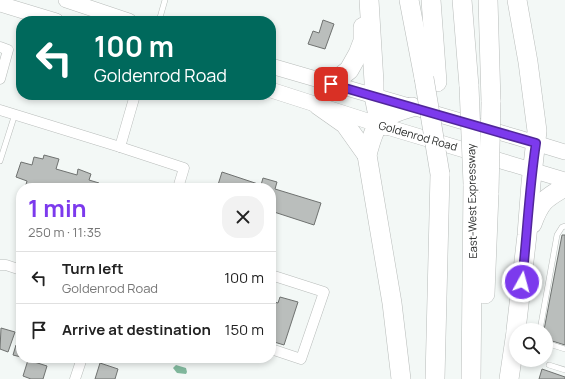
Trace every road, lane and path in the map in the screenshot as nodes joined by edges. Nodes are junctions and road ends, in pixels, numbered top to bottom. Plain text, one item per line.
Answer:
1 (66, 0) edge
2 (165, 0) edge
3 (361, 0) edge
4 (369, 0) edge
5 (409, 0) edge
6 (431, 0) edge
7 (462, 0) edge
8 (488, 0) edge
9 (517, 0) edge
10 (0, 4) edge
11 (40, 16) edge
12 (114, 16) edge
13 (160, 16) edge
14 (0, 47) edge
15 (276, 68) edge
16 (0, 79) edge
17 (430, 80) junction
18 (331, 84) junction
19 (276, 92) edge
20 (374, 96) junction
21 (134, 100) edge
22 (318, 105) junction
23 (412, 107) junction
24 (0, 110) edge
25 (15, 114) junction
26 (381, 123) junction
27 (536, 143) junction
28 (120, 147) junction
29 (565, 152) edge
30 (367, 155) junction
31 (0, 161) edge
32 (532, 170) junction
33 (565, 180) edge
34 (180, 183) edge
35 (565, 187) edge
36 (565, 226) edge
37 (527, 235) junction
38 (0, 265) edge
39 (16, 268) edge
40 (276, 277) edge
41 (517, 323) edge
42 (541, 323) edge
43 (553, 345) edge
44 (565, 349) edge
45 (276, 351) edge
46 (80, 363) edge
47 (553, 366) edge
48 (511, 367) edge
49 (565, 370) edge
50 (472, 372) edge
51 (75, 379) edge
52 (401, 379) edge
53 (434, 379) edge
54 (509, 379) edge

1 - 12 main road
2 - 13 lane
3 - 18 highway
4 - 20 highway
5 - 17 highway
6 - 17 highway
7 - 50 highway, East-West Expressway, bridge
8 - 50 highway, bridge
9 - 27 highway
10 - 11 main road
14 - 16 street
15 - 18 main road
17 - 53 highway, bridge
18 - 20 main road
19 - 22 main road, Goldenrod Road
20 - 23 main road
20 - 26 highway
21 - 28 street
22 - 26 main road, Goldenrod Road
22 - 30 highway
23 - 26 highway
23 - 27 main road
24 - 25 street
25 - 28 street
25 - 31 lane
26 - 30 highway
26 - 32 main road, Goldenrod Road
27 - 29 main road
27 - 32 highway
28 - 34 street
30 - 52 highway
32 - 33 main road, Goldenrod Road
32 - 37 highway
35 - 37 highway
36 - 42 lane
37 - 41 highway
38 - 39 street
40 - 45 street
43 - 44 lane
46 - 51 street
47 - 49 lane
48 - 54 highway

